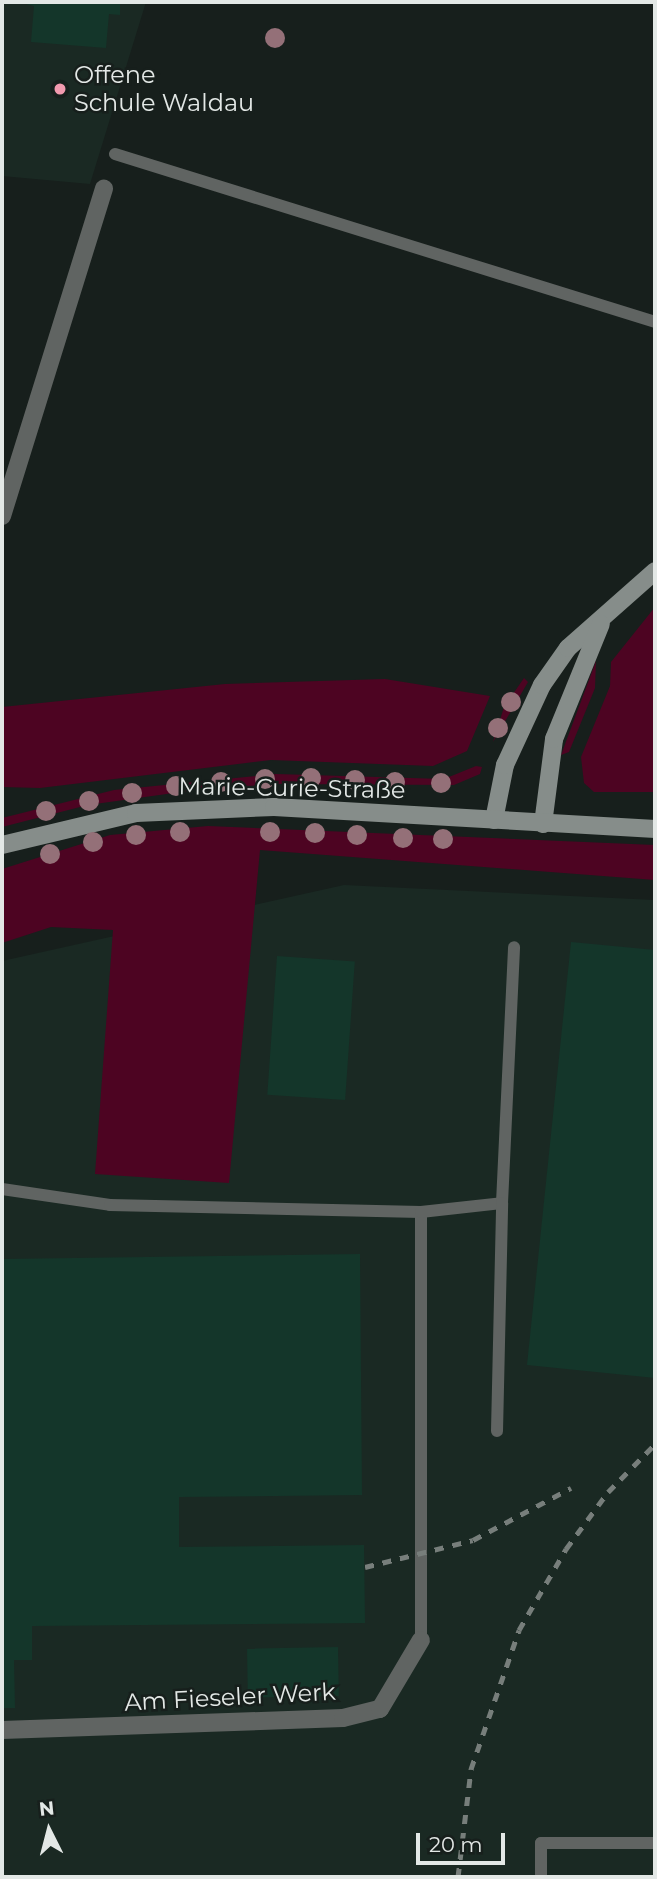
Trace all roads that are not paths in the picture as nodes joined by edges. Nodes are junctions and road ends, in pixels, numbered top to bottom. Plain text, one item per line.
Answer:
1 (115, 154) dead end
2 (104, 188) dead end
3 (655, 322) edge
4 (2, 516) edge
5 (655, 571) edge
6 (602, 621) junction
7 (494, 820) junction
8 (543, 824) junction
9 (655, 829) edge
10 (2, 845) edge
11 (514, 947) dead end
12 (2, 1189) edge
13 (502, 1203) junction
14 (421, 1212) junction
15 (497, 1431) dead end
16 (421, 1640) joint
17 (2, 1730) edge
18 (655, 1843) edge
19 (541, 1877) edge

1 - 3 lane
2 - 4 street
5 - 6 street
6 - 7 street
6 - 8 street
7 - 8 street, Marie-Curie-Straße
7 - 10 street, Marie-Curie-Straße
8 - 9 street, Marie-Curie-Straße
11 - 13 lane
12 - 14 lane
13 - 14 lane
13 - 15 lane
14 - 16 lane
16 - 17 street, Am Fieseler Werk
18 - 19 lane

